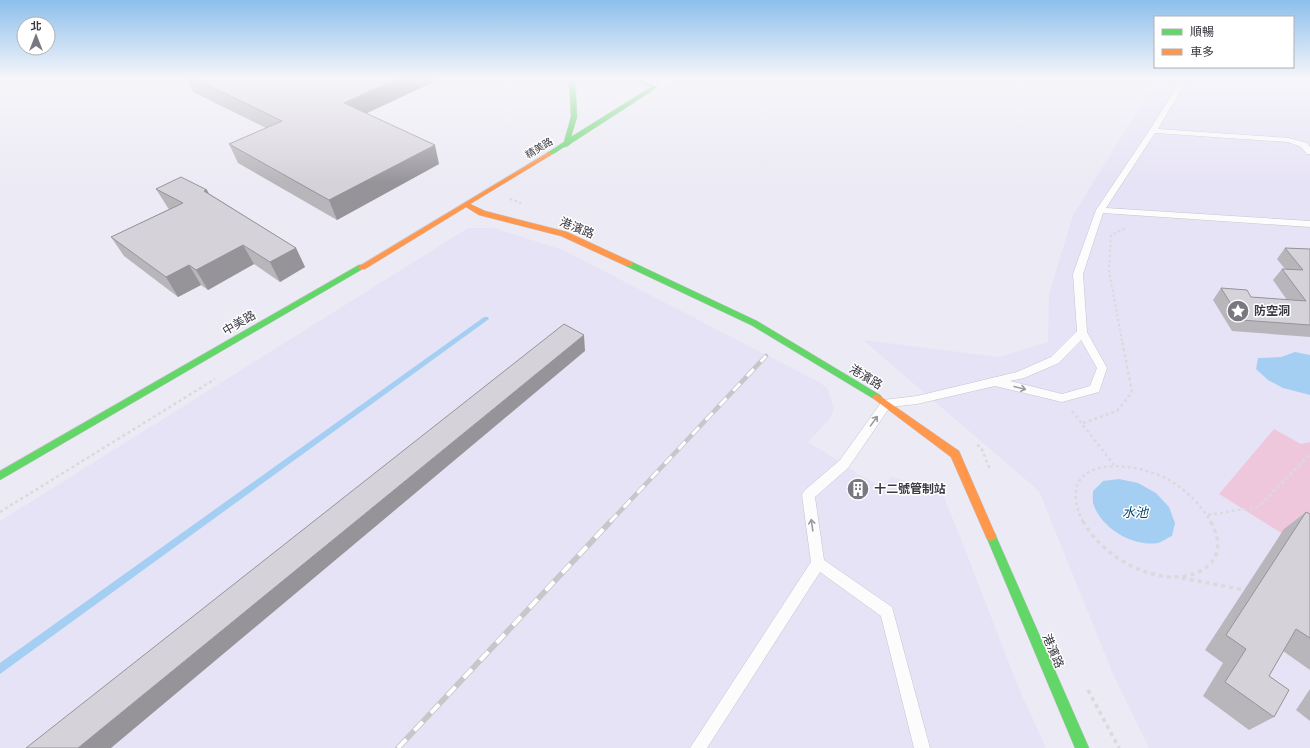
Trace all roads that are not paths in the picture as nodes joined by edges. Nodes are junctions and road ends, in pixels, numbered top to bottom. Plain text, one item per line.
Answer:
1 (574, 113) edge
2 (615, 113) edge
3 (1164, 113) edge
4 (1153, 131) junction
5 (566, 145) junction
6 (1310, 152) edge
7 (491, 190) joint
8 (466, 205) junction
9 (1100, 210) junction
10 (1310, 224) edge
11 (1082, 332) junction
12 (995, 382) junction
13 (887, 403) junction
14 (0, 476) edge
15 (818, 563) junction
16 (698, 748) edge
17 (922, 748) edge
18 (1082, 748) edge

1 - 5 main road
2 - 5 main road, 精美路
3 - 4 lane
4 - 6 lane
4 - 9 lane
5 - 7 main road, 精美路
7 - 8 main road, 中美路
8 - 13 main road, 港濱路
8 - 14 main road, 中美路
9 - 10 lane
9 - 11 lane
11 - 12 lane
12 -> 11 lane
12 - 13 lane
15 -> 13 lane
13 - 18 main road, 港濱路
15 - 16 lane
15 - 17 lane

